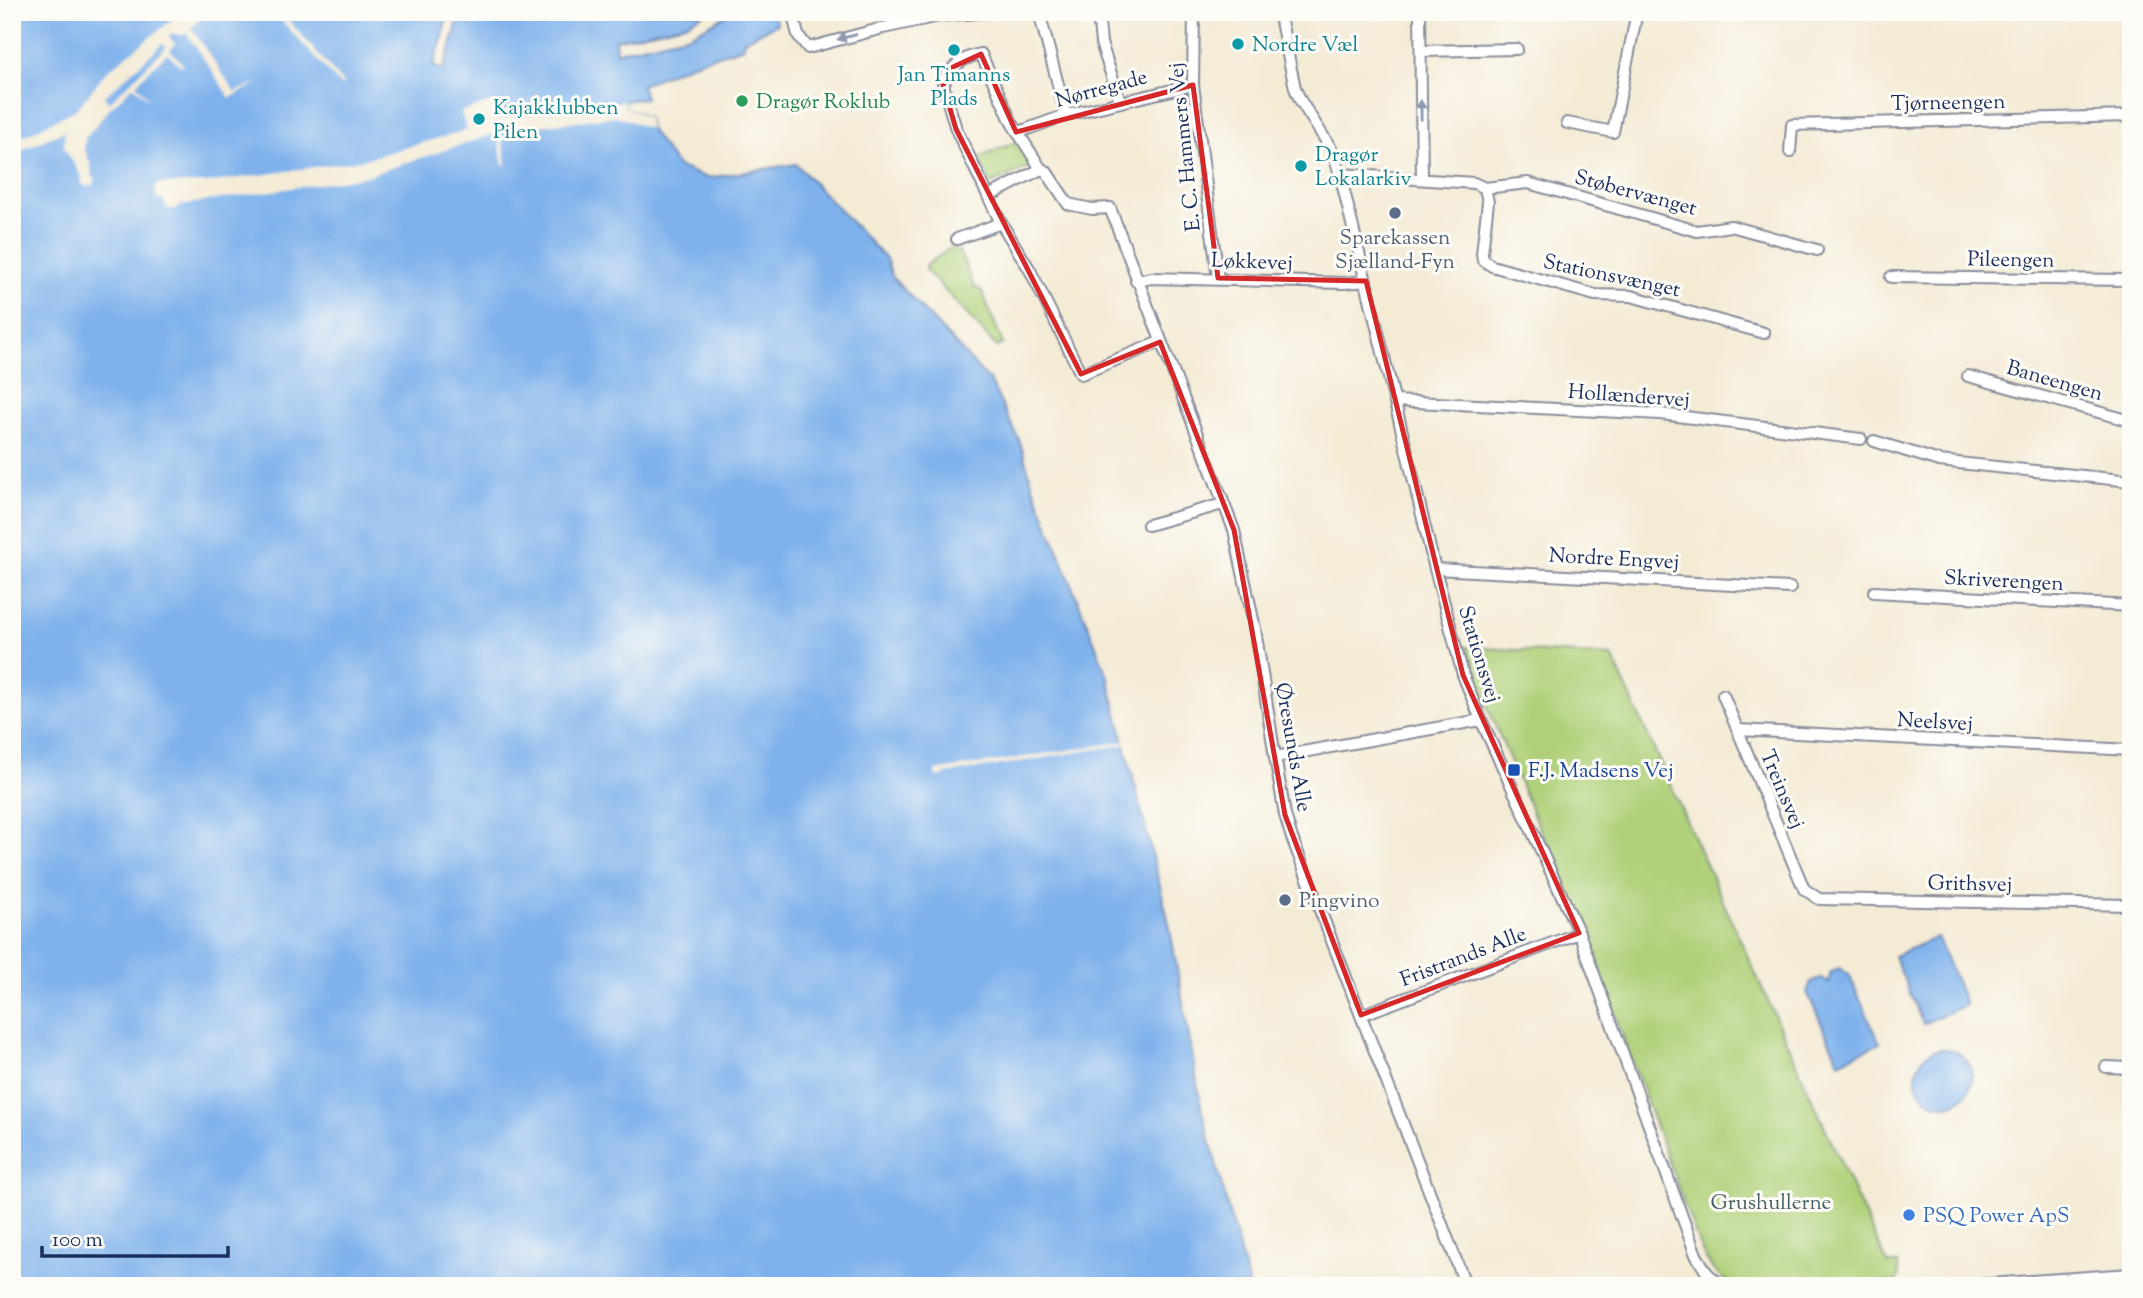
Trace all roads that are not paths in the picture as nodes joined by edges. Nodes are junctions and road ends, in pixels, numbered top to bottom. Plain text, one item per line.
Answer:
1 (792, 12) edge
2 (990, 12) edge
3 (1039, 12) edge
4 (1098, 12) edge
5 (1194, 12) edge
6 (1279, 12) edge
7 (1420, 12) edge
8 (1637, 12) edge
9 (1517, 49) dead end
10 (1421, 51) junction
11 (1193, 85) junction
12 (1120, 101) junction
13 (1066, 115) junction
14 (2131, 116) edge
15 (1567, 123) dead end
16 (1018, 132) junction
17 (1790, 152) dead end
18 (1041, 169) junction
19 (1340, 174) junction
20 (1422, 179) junction
21 (1485, 188) junction
22 (989, 196) junction
23 (1000, 223) junction
24 (957, 239) dead end
25 (1817, 250) dead end
26 (1891, 277) dead end
27 (1218, 278) junction
28 (2131, 280) edge
29 (1136, 281) junction
30 (1366, 281) junction
31 (1764, 334) dead end
32 (1160, 342) junction
33 (1968, 376) dead end
34 (1394, 401) junction
35 (2131, 421) edge
36 (1861, 439) dead end
37 (1874, 441) dead end
38 (2131, 481) edge
39 (1223, 504) junction
40 (1148, 525) dead end
41 (1435, 569) junction
42 (1790, 588) dead end
43 (1874, 592) dead end
44 (2131, 606) edge
45 (1723, 695) dead end
46 (1481, 720) junction
47 (1738, 730) junction
48 (2131, 750) edge
49 (1275, 757) junction
50 (1810, 895) joint
51 (2131, 905) edge
52 (1579, 933) junction
53 (1360, 1015) junction
54 (2106, 1067) dead end
55 (2131, 1068) edge
56 (2131, 1274) edge
57 (1717, 1285) edge
58 (1466, 1286) edge
59 (1961, 1286) edge

2 -> 1 street
3 - 13 street
4 - 12 street
5 - 11 street, E. C. Hammers Vej
6 - 19 street, Stationsvej
7 - 10 street
8 - 15 street
9 - 10 street
20 -> 10 street
11 - 12 street, Nørregade
11 - 27 street, E. C. Hammers Vej
12 - 13 street, Nørregade
13 - 16 street, Nørregade
14 - 17 street, Tjørneengen
16 - 18 street
16 - 22 street
18 - 22 street
18 - 29 street, Øresunds Alle
19 - 20 street, Støbervænget
19 - 30 street, Stationsvej
20 - 21 street, Støbervænget
21 - 25 street, Støbervænget
21 - 31 street, Stationsvænget
22 - 23 street
23 - 24 street
23 - 32 street
26 - 28 street, Pileengen
27 - 29 street, Løkkevej
27 - 30 street, Løkkevej
29 - 32 street, Øresunds Alle
30 - 34 street, Stationsvej
32 - 39 street, Øresunds Alle
33 - 35 street, Baneengen
34 - 36 street, Hollændervej
34 - 41 street, Stationsvej
37 - 38 street
39 - 40 street
39 - 49 street, Øresunds Alle
41 - 42 street, Nordre Engvej
41 - 46 street, Stationsvej
43 - 44 street, Skriverengen
45 - 47 street, Treinsvej
46 - 49 street
46 - 52 street, Stationsvej
47 - 48 street, Neelsvej
47 - 50 street, Treinsvej
49 - 53 street, Øresunds Alle
50 - 51 street, Grithsvej
52 - 53 street, Fristrands Alle
52 - 57 street, Stationsvej
53 - 58 street, Øresunds Alle
54 - 55 street
56 - 59 street

